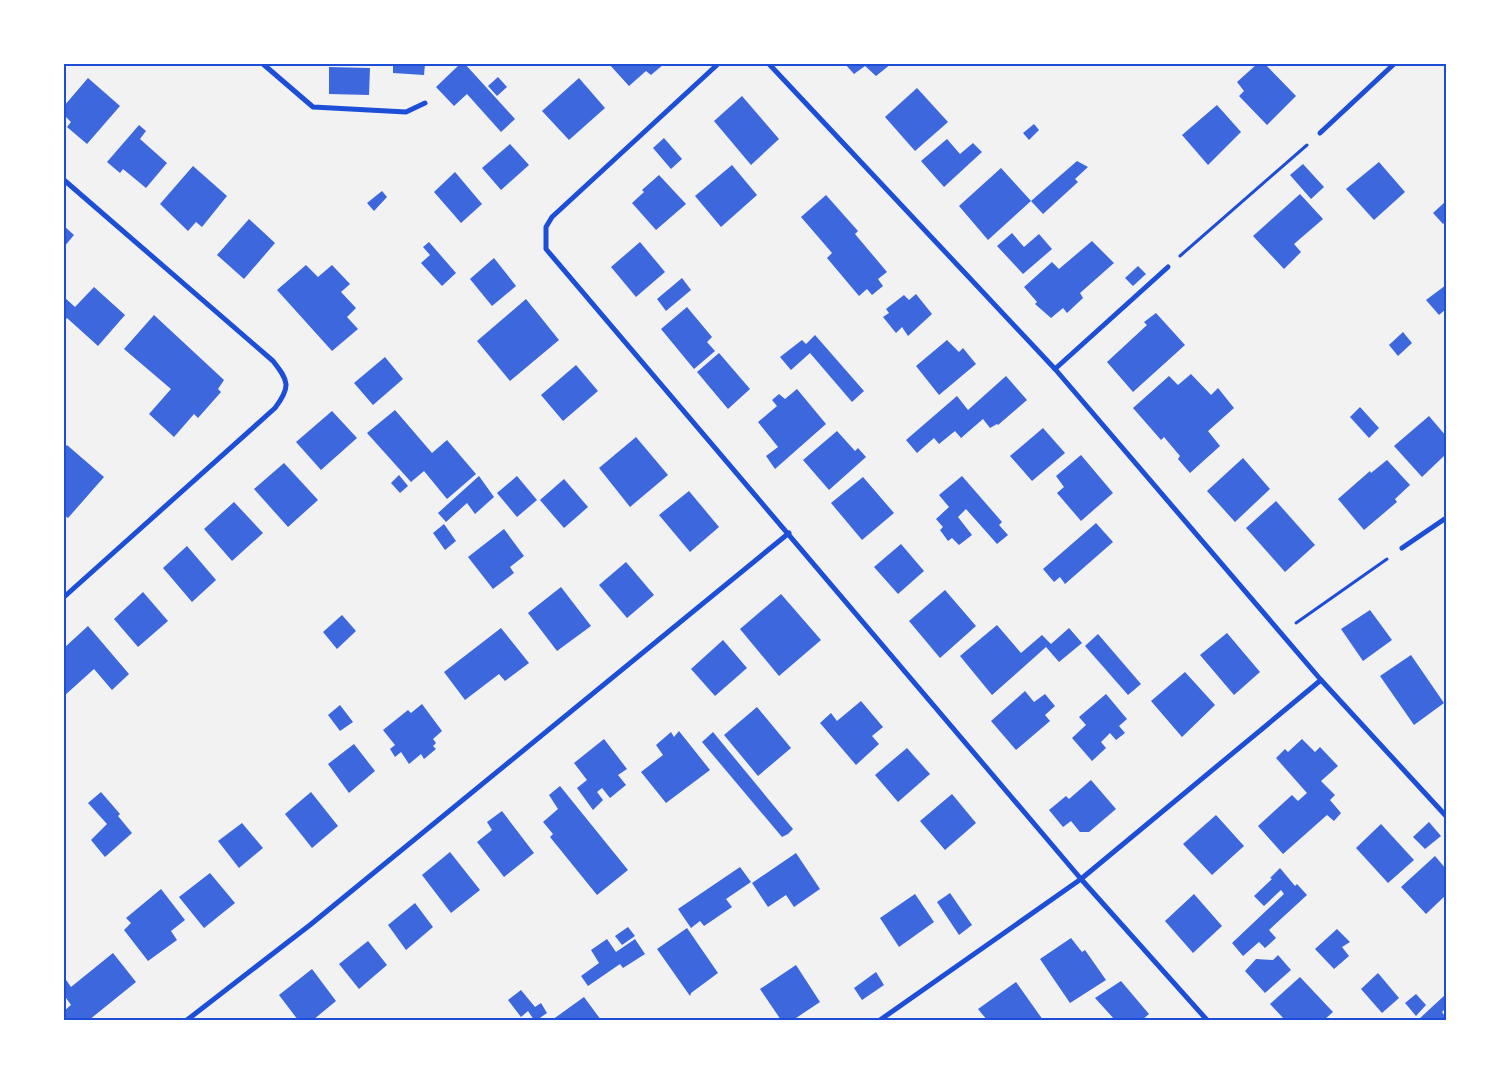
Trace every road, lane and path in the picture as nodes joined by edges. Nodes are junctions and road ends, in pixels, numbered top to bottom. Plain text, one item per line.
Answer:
1 (263, 64) edge
2 (718, 64) edge
3 (769, 64) edge
4 (1394, 64) edge
5 (425, 103) dead end
6 (1320, 133) joint
7 (64, 180) edge
8 (1168, 267) joint
9 (1055, 369) junction
10 (1446, 518) edge
11 (789, 533) junction
12 (1402, 548) joint
13 (64, 596) edge
14 (1282, 633) junction
15 (1321, 680) junction
16 (1446, 816) edge
17 (1081, 879) junction
18 (187, 1020) edge
19 (880, 1020) edge
20 (1207, 1020) edge

1 - 5 street
2 - 11 street
3 - 9 street
4 - 6 street
6 - 8 path
7 - 13 street
8 - 9 street
9 - 14 street
10 - 12 street
11 - 17 street
11 - 18 street
12 - 14 path
14 - 15 street
15 - 16 street
15 - 17 street
17 - 19 street
17 - 20 street

